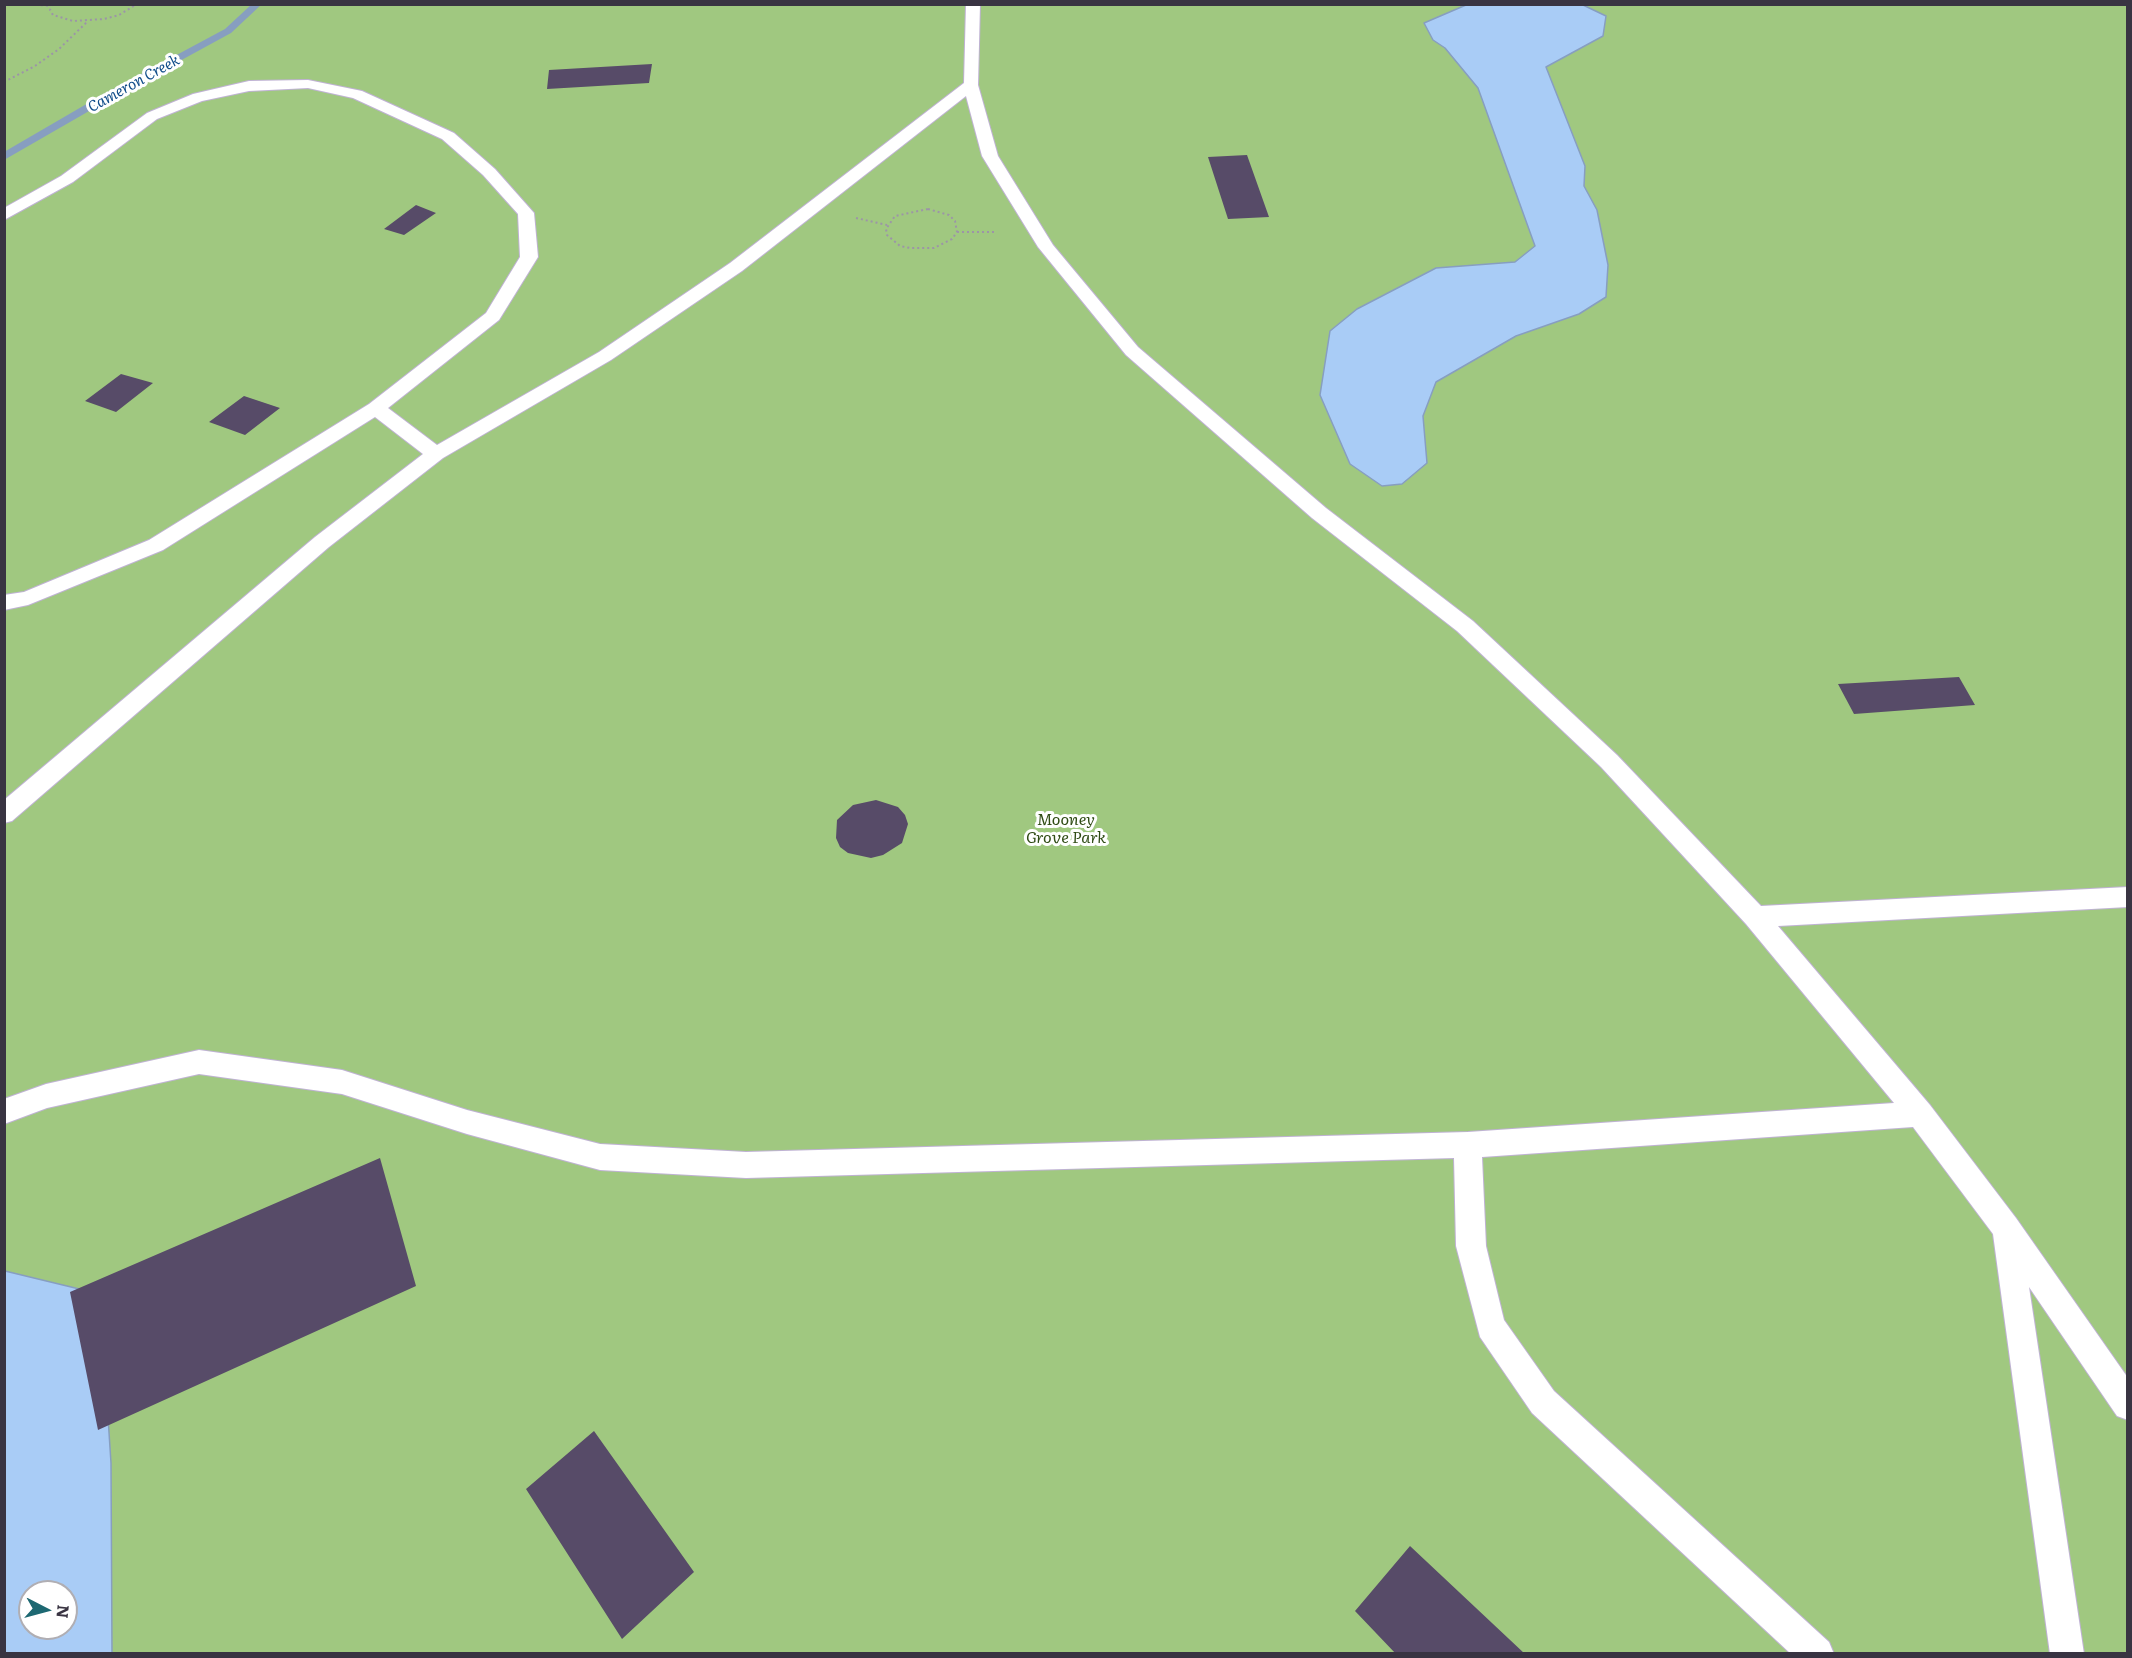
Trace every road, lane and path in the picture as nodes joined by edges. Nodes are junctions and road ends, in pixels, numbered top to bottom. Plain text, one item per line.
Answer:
1 (26, 4) edge
2 (137, 4) edge
3 (973, 4) edge
4 (51, 5) edge
5 (88, 21) junction
6 (4, 82) edge
7 (970, 85) junction
8 (916, 210) joint
9 (4, 216) edge
10 (376, 408) junction
11 (436, 454) junction
12 (4, 603) edge
13 (4, 814) edge
14 (2127, 897) edge
15 (1755, 917) junction
16 (4, 1112) edge
17 (1920, 1114) junction
18 (1468, 1145) junction
19 (2006, 1228) junction
20 (2127, 1405) edge
21 (1817, 1653) edge
22 (2067, 1653) edge

1 - 4 path
2 - 5 path
3 - 7 lane
4 - 5 path
5 - 6 path
7 - 11 lane
7 - 15 lane
8 - 8 path
9 - 10 lane
10 - 11 lane
10 - 12 lane
11 - 13 lane
14 - 15 lane
15 - 17 lane
16 - 18 lane
17 - 18 lane
17 - 19 lane
18 - 21 lane
19 - 20 lane
19 - 22 lane

